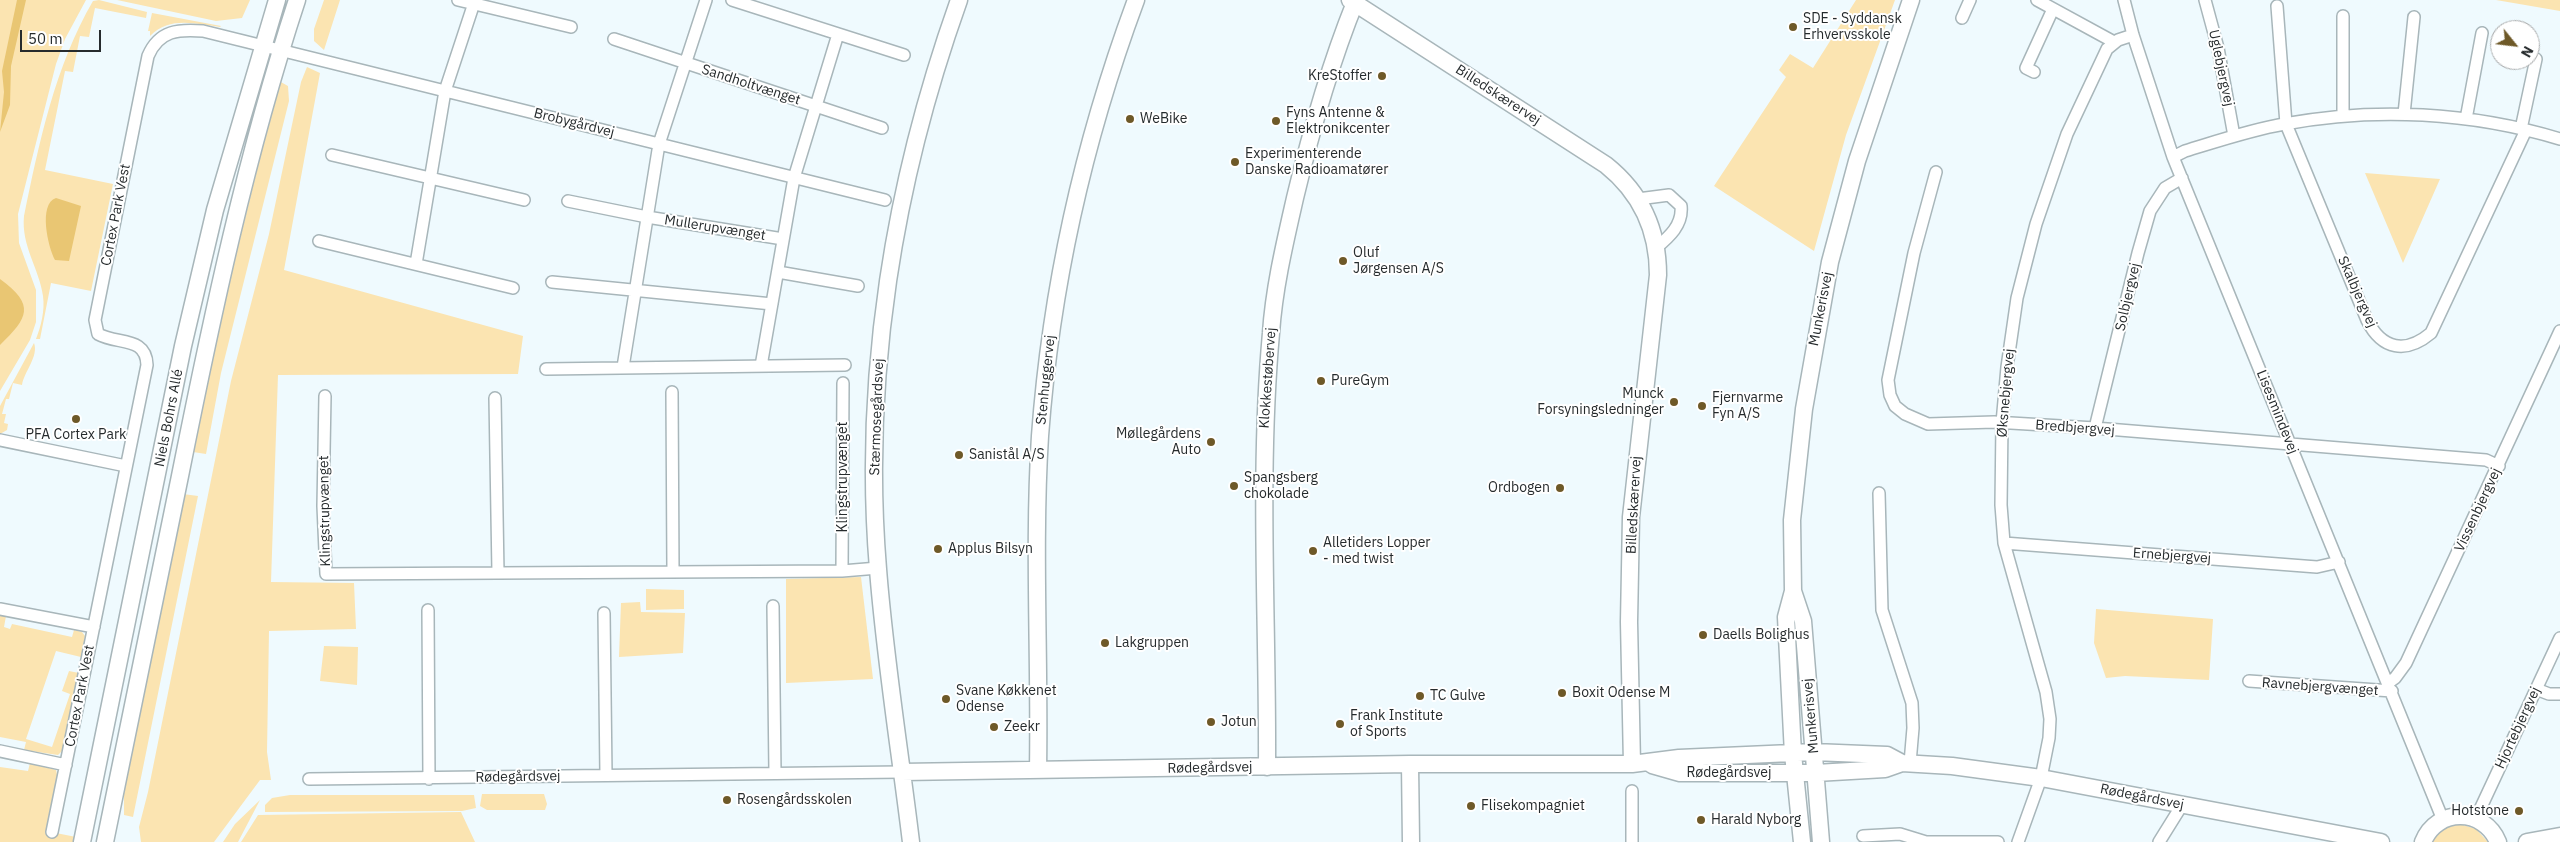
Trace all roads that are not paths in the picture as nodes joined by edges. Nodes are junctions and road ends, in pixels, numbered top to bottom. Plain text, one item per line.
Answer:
1 (277, 0) edge
2 (297, 0) edge
3 (458, 0) edge
4 (706, 0) edge
5 (732, 0) edge
6 (958, 0) edge
7 (1136, 0) edge
8 (1911, 0) edge
9 (1917, 0) edge
10 (1970, 0) edge
11 (2037, 0) edge
12 (2124, 0) edge
13 (2205, 0) edge
14 (1353, 1) edge
15 (474, 2) edge
16 (2277, 6) dead end
17 (2053, 9) junction
18 (2344, 16) dead end
19 (2414, 17) dead end
20 (1962, 18) dead end
21 (571, 27) dead end
22 (2482, 33) dead end
23 (838, 34) junction
24 (2133, 35) junction
25 (1900, 36) junction
26 (614, 39) dead end
27 (2114, 42) junction
28 (263, 46) junction
29 (281, 51) junction
30 (904, 55) dead end
31 (686, 63) junction
32 (2534, 70) edge
33 (2034, 72) dead end
34 (445, 91) junction
35 (816, 106) junction
36 (2404, 114) junction
37 (2343, 116) junction
38 (2466, 119) junction
39 (2286, 124) junction
40 (882, 128) dead end
41 (2524, 130) junction
42 (2234, 136) junction
43 (2560, 139) edge
44 (659, 144) junction
45 (332, 155) dead end
46 (2173, 156) junction
47 (1936, 172) dead end
48 (794, 178) junction
49 (2182, 178) junction
50 (430, 179) junction
51 (1638, 199) junction
52 (524, 200) dead end
53 (885, 200) dead end
54 (568, 201) dead end
55 (647, 217) junction
56 (783, 240) junction
57 (319, 241) dead end
58 (1656, 248) junction
59 (416, 264) junction
60 (778, 272) junction
61 (552, 282) dead end
62 (858, 286) dead end
63 (513, 288) dead end
64 (635, 292) junction
65 (772, 304) junction
66 (2559, 336) edge
67 (845, 365) dead end
68 (761, 366) junction
69 (623, 367) junction
70 (546, 369) dead end
71 (842, 383) dead end
72 (672, 392) dead end
73 (325, 396) dead end
74 (495, 398) dead end
75 (2002, 423) junction
76 (2095, 428) junction
77 (0, 440) edge
78 (2290, 444) junction
79 (126, 466) junction
80 (2499, 466) junction
81 (1879, 493) dead end
82 (2004, 543) junction
83 (2339, 562) junction
84 (878, 568) junction
85 (842, 571) junction
86 (673, 572) junction
87 (498, 573) junction
88 (1792, 591) junction
89 (773, 606) dead end
90 (0, 609) edge
91 (428, 610) dead end
92 (604, 613) dead end
93 (94, 627) junction
94 (2560, 638) edge
95 (124, 644) junction
96 (2249, 681) dead end
97 (2390, 687) junction
98 (2536, 690) junction
99 (2560, 694) edge
100 (0, 751) edge
101 (1902, 761) junction
102 (1804, 763) junction
103 (1410, 764) junction
104 (1639, 764) junction
105 (66, 765) junction
106 (1267, 767) junction
107 (1038, 770) junction
108 (902, 772) junction
109 (775, 773) junction
110 (606, 775) junction
111 (2041, 778) junction
112 (309, 779) dead end
113 (429, 779) junction
114 (1632, 791) dead end
115 (2182, 805) junction
116 (2476, 818) junction
117 (2443, 820) junction
118 (52, 832) dead end
119 (1863, 836) dead end
120 (2560, 836) edge
121 (82, 842) edge
122 (92, 842) edge
123 (106, 842) edge
124 (911, 842) edge
125 (1411, 842) edge
126 (1632, 842) edge
127 (1802, 842) edge
128 (1811, 842) edge
129 (1820, 842) edge
130 (1998, 842) edge
131 (2018, 842) edge
132 (2159, 842) edge
133 (2381, 842) edge
134 (2423, 842) edge
135 (2498, 842) edge
136 (2527, 842) edge

1 - 28 street, Niels Bohrs Allé
2 - 29 street, Niels Bohrs Allé
3 - 15 street
4 - 31 street
5 - 23 street
6 - 84 street, Stærmosegårdsvej
7 - 107 street, Stenhuggervej
8 - 25 street, Munkerisvej
9 - 25 street, Munkerisvej
10 - 20 street
11 - 17 street
12 - 24 street, Lisesmindevej
13 - 42 street, Uglebjergvej
14 - 51 street, Billedskærervej
14 - 106 street, Klokkestøbervej
15 - 21 street
15 - 34 street
16 - 39 street
17 - 27 street
17 - 33 street
18 - 37 street
19 - 36 street
22 - 38 street
23 - 30 street
23 - 35 street, Sandholtvænget
24 - 27 street
24 - 46 street, Lisesmindevej
25 - 88 street, Munkerisvej
26 - 31 street, Sandholtvænget
27 - 75 street, Øksnebjergvej
28 - 29 street, Brobygårdvej
28 - 79 street, Cortex Park Vest
28 - 95 street, Niels Bohrs Allé
29 - 34 street, Brobygårdvej
29 - 123 street, Niels Bohrs Allé
31 - 35 street, Sandholtvænget
31 - 44 street
32 - 41 street
34 - 44 street, Brobygårdvej
34 - 50 street
35 - 40 street, Sandholtvænget
35 - 48 street, Sandholtvænget
36 - 37 street
36 - 38 street
37 - 39 street
38 - 41 street
39 - 41 street, Skalbjergvej
39 - 42 street
41 - 43 street
42 - 46 street
44 - 48 street, Brobygårdvej
44 - 55 street
45 - 50 street
46 - 49 street, Lisesmindevej
47 - 75 street, Bredbjergvej
48 - 53 street, Brobygårdvej
48 - 56 street, Mullerupvænget
49 - 76 street, Solbjergvej
49 - 78 street, Lisesmindevej
50 - 52 street
50 - 59 street
51 - 58 street, Billedskærervej
51 - 58 street
54 - 55 street, Mullerupvænget
55 - 56 street, Mullerupvænget
55 - 64 street
56 - 60 street, Mullerupvænget
57 - 59 street
58 - 104 street, Billedskærervej
59 - 63 street
60 - 62 street
60 - 65 street, Mullerupvænget
61 - 64 street
64 - 65 street
64 - 69 street
65 - 68 street, Mullerupvænget
66 - 80 street, Vissenbjergvej
67 - 68 street
68 - 69 street
69 - 70 street
71 - 85 street, Klingstrupvænget
72 - 86 street
73 - 87 street, Klingstrupvænget
74 - 87 street
75 - 76 street, Bredbjergvej
75 - 82 street, Øksnebjergvej
76 - 78 street, Bredbjergvej
77 - 79 street
78 - 80 street, Bredbjergvej
78 - 83 street, Lisesmindevej
79 - 93 street, Cortex Park Vest
80 - 97 street, Vissenbjergvej
81 - 101 street
82 - 83 street, Ernebjergvej
82 - 111 street, Øksnebjergvej
83 - 97 street, Lisesmindevej
84 - 85 street, Klingstrupvænget
84 - 108 street, Stærmosegårdsvej
85 - 86 street, Klingstrupvænget
86 - 87 street, Klingstrupvænget
88 - 102 street, Munkerisvej
88 - 102 street, Munkerisvej
89 - 109 street
90 - 93 street, Cortex Park Vest
91 - 113 street
92 - 110 street
93 - 105 street, Cortex Park Vest
94 - 98 street, Hjortebjergvej
95 - 121 street, Niels Bohrs Allé
95 - 122 street
96 - 97 street, Ravnebjergvænget
97 - 117 street, Lisesmindevej
98 - 99 street
98 - 116 street, Hjortebjergvej
100 - 105 street, Cortex Park Vest
101 - 102 street, Rødegårdsvej
101 - 111 street, Rødegårdsvej
102 - 104 street, Rødegårdsvej
102 - 104 street, Rødegårdsvej
102 - 127 street, Munkerisvej
102 - 128 street
102 - 129 street, Munkerisvej
103 - 104 street, Rødegårdsvej
103 - 106 street, Rødegårdsvej
103 - 125 street
105 - 118 street, Cortex Park Vest
106 - 107 street, Rødegårdsvej
107 - 108 street, Rødegårdsvej
108 - 109 street, Rødegårdsvej
108 - 124 street, Stærmosegårdsvej
109 - 110 street, Rødegårdsvej
110 - 113 street, Rødegårdsvej
111 - 115 street, Rødegårdsvej
111 - 131 street, Øksnebjergvej
112 - 113 street, Rødegårdsvej
114 - 126 street
115 - 132 street
115 - 133 street, Rødegårdsvej
116 - 117 street
116 - 135 street
117 - 134 street
119 - 130 street
120 - 136 street

